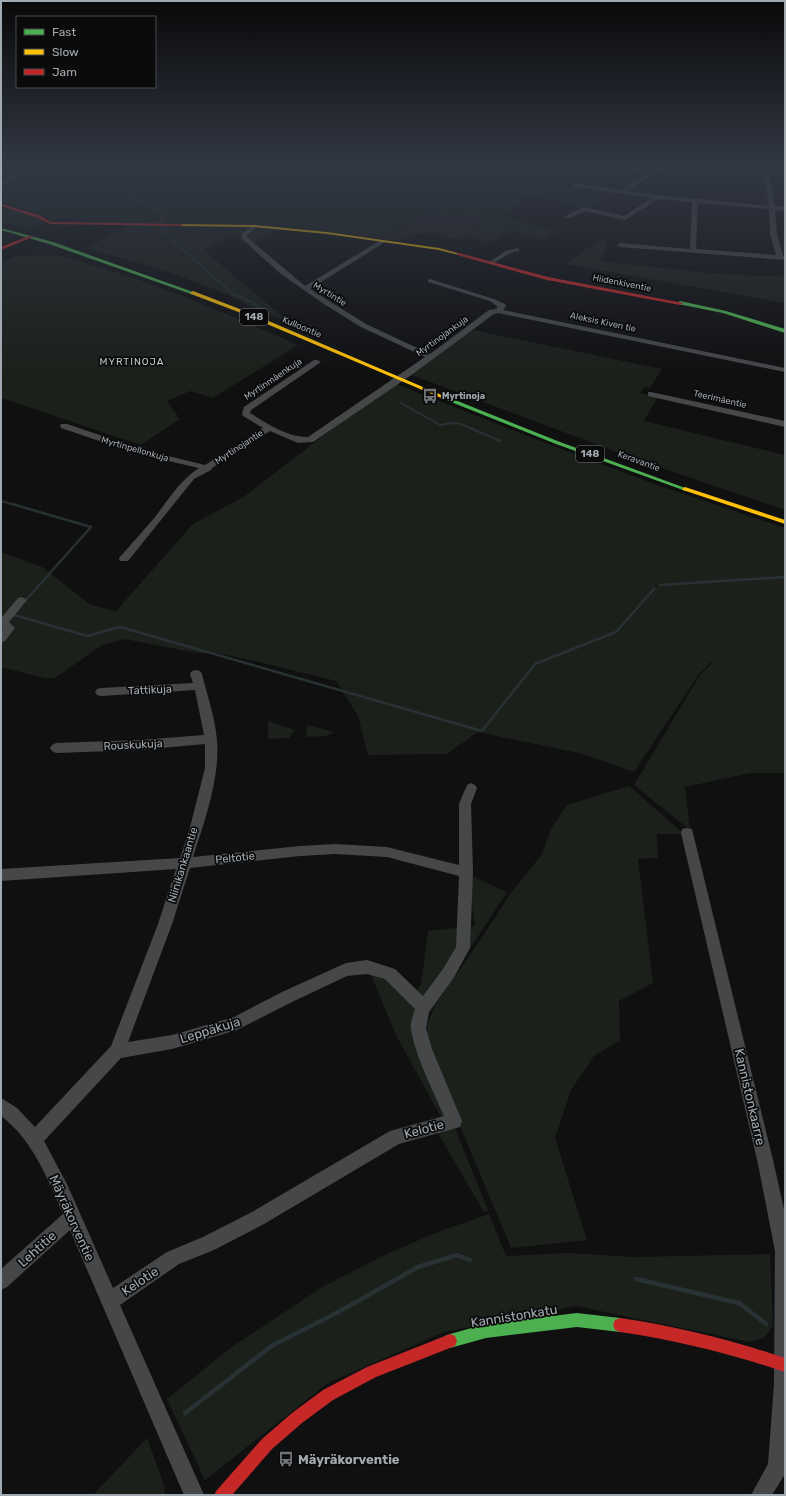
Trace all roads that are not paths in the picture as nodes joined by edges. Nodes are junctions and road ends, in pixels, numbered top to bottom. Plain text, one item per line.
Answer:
1 (12, 235) edge
2 (18, 235) edge
3 (244, 235) edge
4 (340, 235) edge
5 (694, 235) edge
6 (775, 235) edge
7 (25, 237) junction
8 (383, 241) junction
9 (620, 245) dead end
10 (1, 248) edge
11 (517, 250) dead end
12 (693, 250) junction
13 (783, 258) edge
14 (491, 263) junction
15 (430, 281) dead end
16 (304, 288) junction
17 (498, 311) junction
18 (785, 331) edge
19 (430, 357) junction
20 (317, 362) dead end
21 (785, 370) edge
22 (398, 379) junction
23 (651, 394) dead end
24 (785, 424) edge
25 (64, 426) dead end
26 (269, 428) junction
27 (208, 468) junction
28 (785, 522) edge
29 (124, 559) dead end
30 (22, 600) dead end
31 (1, 638) edge
32 (196, 674) dead end
33 (200, 686) junction
34 (101, 692) dead end
35 (211, 739) junction
36 (56, 748) dead end
37 (471, 788) dead end
38 (686, 833) dead end
39 (184, 863) junction
40 (466, 872) junction
41 (1, 875) edge
42 (424, 1007) junction
43 (117, 1051) junction
44 (1, 1106) edge
45 (34, 1140) junction
46 (73, 1216) junction
47 (784, 1240) edge
48 (1, 1281) edge
49 (109, 1302) junction
50 (785, 1365) edge
51 (781, 1469) edge
52 (194, 1495) edge
53 (222, 1495) edge
54 (761, 1495) edge

1 - 7 street, Kulloontie / 148
2 - 7 street, Kulloontie / 148
3 - 16 street, Myrtintie
4 - 8 street, Hiidenkiventie
5 - 12 street
6 - 13 street
7 - 10 street
7 - 22 street, Kulloontie / 148
8 - 14 street, Hiidenkiventie
8 - 16 street
9 - 12 street
11 - 14 street
12 - 13 street
14 - 18 street, Hiidenkiventie
15 - 17 street
16 - 19 street, Myrtintie
17 - 19 street, Myrtinojankuja
17 - 21 street, Aleksis Kiven tie
19 - 22 street, Myrtinojankuja
20 - 26 street, Myrtinmäenkuja
22 - 26 street, Myrtinojantie
22 - 28 street, Keravantie / 148
23 - 24 street, Teerimäentie
25 - 27 street, Myrtinpellonkuja
26 - 27 street, Myrtinojantie
27 - 29 street, Myrtinojantie
30 - 31 street
32 - 33 street, Niinikankaantie
33 - 34 street, Tattikuja
33 - 35 street, Niinikankaantie
35 - 36 street, Rouskukuja
35 - 39 street, Niinikankaantie
37 - 40 street, Kelotie
38 - 47 street, Kannistonkaarre
39 - 40 street, Peltotie
39 - 41 street, Peltotie
39 - 43 street, Niinikankaantie
40 - 42 street, Kelotie
42 - 43 street, Leppäkuja
42 - 49 street, Kelotie
43 - 45 street
44 - 45 street, Mäyräkorventie
45 - 46 street, Mäyräkorventie
46 - 48 street, Lehtitie
46 - 49 street, Mäyräkorventie
47 - 50 street, Kannistonkaarre
49 - 52 street, Mäyräkorventie
50 - 51 street, Kannistonkaarre
50 - 53 street, Kannistonkatu
51 - 54 street

